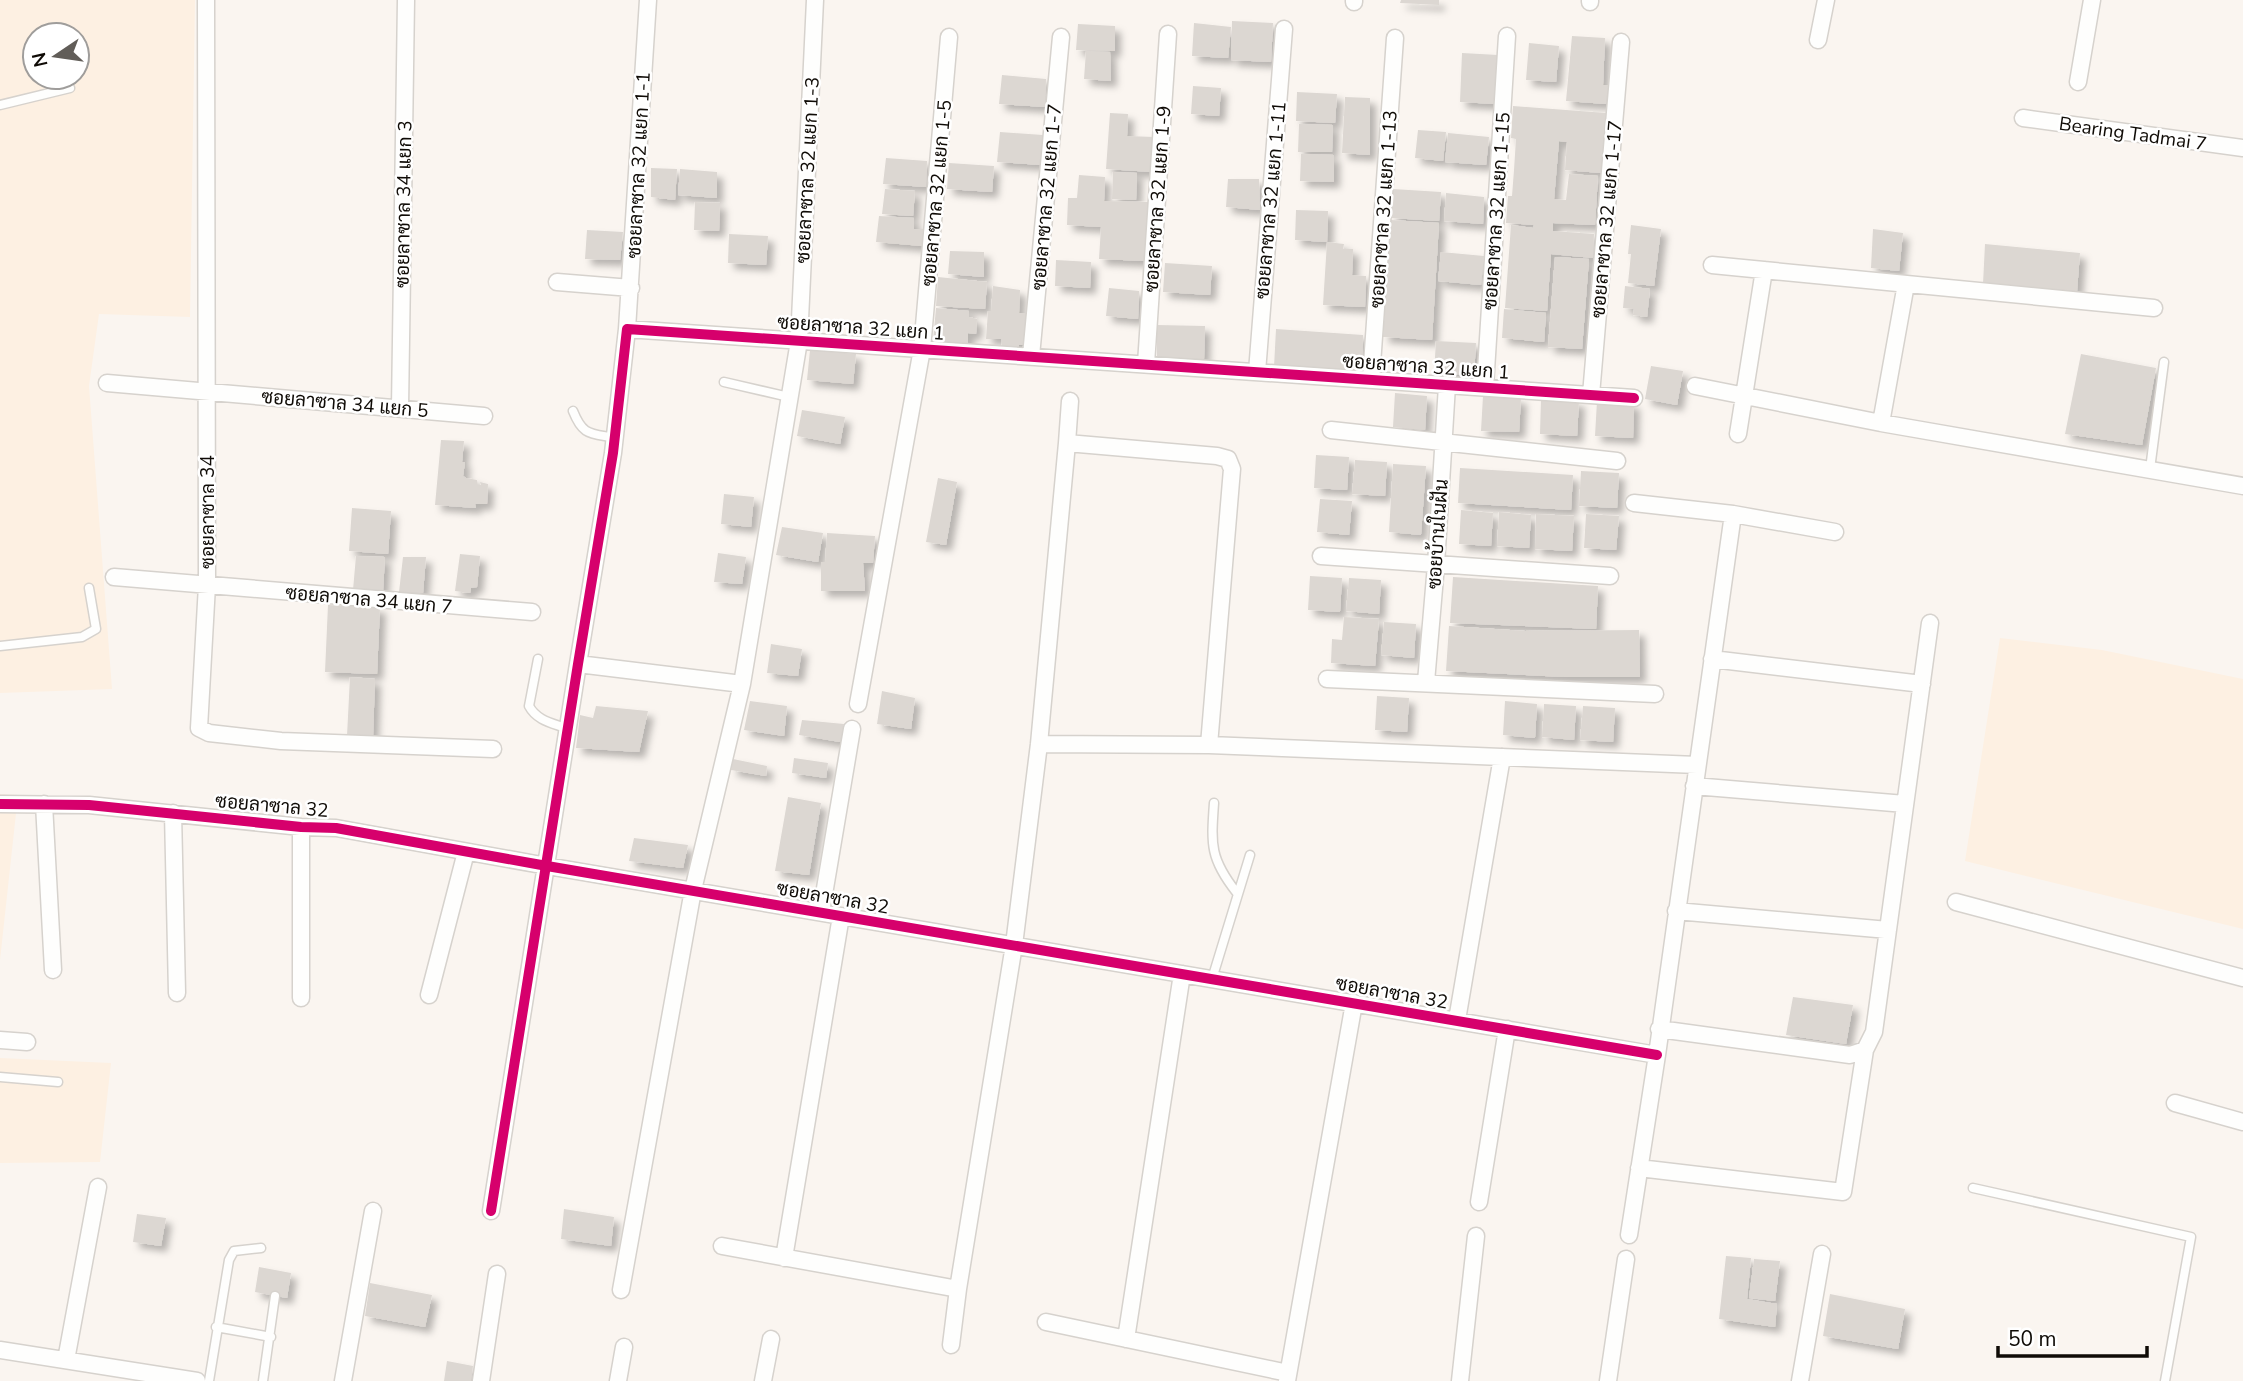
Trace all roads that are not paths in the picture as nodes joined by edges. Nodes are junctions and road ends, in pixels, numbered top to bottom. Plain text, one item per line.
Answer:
1 (206, 0) edge
2 (406, 0) edge
3 (648, 0) edge
4 (815, 0) edge
5 (1826, 0) edge
6 (2092, 0) edge
7 (1284, 29) dead end
8 (1168, 34) dead end
9 (1507, 36) dead end
10 (949, 37) dead end
11 (1061, 37) dead end
12 (1395, 38) dead end
13 (1818, 40) dead end
14 (1621, 42) dead end
15 (2078, 82) dead end
16 (58, 91) edge
17 (0, 105) edge
18 (2022, 118) dead end
19 (2243, 148) edge
20 (1712, 265) dead end
21 (1764, 270) junction
22 (557, 282) dead end
23 (1906, 284) junction
24 (631, 288) junction
25 (2154, 308) dead end
26 (627, 329) junction
27 (799, 341) junction
28 (922, 349) junction
29 (1031, 356) junction
30 (2164, 362) dead end
31 (1146, 364) junction
32 (1257, 372) junction
33 (1371, 379) junction
34 (724, 382) dead end
35 (107, 383) dead end
36 (1447, 385) junction
37 (1695, 386) dead end
38 (1485, 387) junction
39 (206, 391) junction
40 (1591, 396) junction
41 (1744, 396) junction
42 (789, 397) junction
43 (1634, 398) dead end
44 (1070, 401) dead end
45 (400, 408) junction
46 (573, 411) dead end
47 (484, 416) dead end
48 (1881, 423) junction
49 (1331, 430) dead end
50 (1738, 434) dead end
51 (615, 438) junction
52 (1444, 441) junction
53 (1067, 443) junction
54 (1617, 461) dead end
55 (2150, 469) junction
56 (2243, 486) edge
57 (1634, 503) dead end
58 (1733, 514) junction
59 (1835, 532) dead end
60 (1321, 556) dead end
61 (1436, 565) junction
62 (1609, 576) dead end
63 (114, 577) dead end
64 (207, 585) junction
65 (89, 588) dead end
66 (532, 612) dead end
67 (1930, 623) dead end
68 (0, 646) edge
69 (538, 659) dead end
70 (1712, 659) junction
71 (578, 664) junction
72 (1327, 679) dead end
73 (1426, 682) junction
74 (742, 684) junction
75 (1922, 684) junction
76 (1655, 694) dead end
77 (858, 704) dead end
78 (568, 729) junction
79 (852, 729) dead end
80 (1039, 744) junction
81 (1209, 745) junction
82 (493, 749) dead end
83 (1502, 757) junction
84 (1697, 765) junction
85 (1693, 786) junction
86 (1214, 803) dead end
87 (0, 804) edge
88 (44, 804) junction
89 (1905, 804) junction
90 (173, 813) junction
91 (301, 827) junction
92 (466, 852) junction
93 (1250, 855) dead end
94 (547, 866) junction
95 (694, 890) junction
96 (1237, 893) junction
97 (1956, 902) dead end
98 (1676, 911) junction
99 (821, 912) junction
100 (841, 916) junction
101 (1888, 930) junction
102 (1014, 945) junction
103 (52, 970) dead end
104 (1182, 974) junction
105 (2243, 978) edge
106 (1212, 979) junction
107 (177, 992) dead end
108 (429, 995) dead end
109 (301, 998) dead end
110 (1354, 1003) junction
111 (1457, 1020) junction
112 (1507, 1029) junction
113 (1659, 1030) junction
114 (0, 1041) edge
115 (27, 1042) dead end
116 (1865, 1050) junction
117 (1657, 1055) junction
118 (0, 1077) edge
119 (58, 1082) dead end
120 (2175, 1103) dead end
121 (2243, 1122) edge
122 (1639, 1168) junction
123 (98, 1187) dead end
124 (1973, 1188) dead end
125 (1479, 1202) dead end
126 (373, 1211) dead end
127 (491, 1211) dead end
128 (1629, 1235) dead end
129 (1476, 1236) dead end
130 (722, 1246) dead end
131 (261, 1248) dead end
132 (1822, 1254) dead end
133 (784, 1258) junction
134 (1626, 1259) dead end
135 (497, 1275) dead end
136 (958, 1289) junction
137 (621, 1290) dead end
138 (275, 1296) dead end
139 (1046, 1322) dead end
140 (216, 1327) junction
141 (271, 1336) junction
142 (771, 1339) dead end
143 (1126, 1339) junction
144 (951, 1345) dead end
145 (624, 1347) dead end
146 (0, 1350) edge
147 (66, 1360) junction
148 (1287, 1377) edge
149 (197, 1381) edge
150 (209, 1381) edge
151 (263, 1381) edge
152 (343, 1381) edge
153 (481, 1381) edge
154 (618, 1381) edge
155 (764, 1381) edge
156 (1460, 1381) edge
157 (1608, 1381) edge
158 (1800, 1381) edge
159 (2165, 1381) edge

1 - 39 street, ซอยลาซาล 34
2 - 45 street, ซอยลาซาล 34 แยก 3
3 - 24 street, ซอยลาซาล 32 แยก 1-1
4 - 27 street, ซอยลาซาล 32 แยก 1-3
5 - 13 street
6 - 15 street
7 - 32 street, ซอยลาซาล 32 แยก 1-11
8 - 31 street, ซอยลาซาล 32 แยก 1-9
9 - 38 street, ซอยลาซาล 32 แยก 1-15
10 - 28 street, ซอยลาซาล 32 แยก 1-5
11 - 29 street, ซอยลาซาล 32 แยก 1-7
12 - 33 street, ซอยลาซาล 32 แยก 1-13
14 - 40 street, ซอยลาซาล 32 แยก 1-17
16 - 17 lane
18 - 19 street, Bearing Tadmai 7
20 - 21 street
21 - 23 street
21 - 41 street
22 - 24 street
23 - 25 street
23 - 48 street
24 - 26 street, ซอยลาซาล 32 แยก 1-1
26 - 27 street, ซอยลาซาล 32 แยก 1
26 - 51 street
27 - 28 street, ซอยลาซาล 32 แยก 1
27 - 42 street, ซอยลาซาล 32 แยก 1-3
28 - 29 street, ซอยลาซาล 32 แยก 1
28 - 77 street, ซอยลาซาล 32 แยก 1-5
29 - 31 street, ซอยลาซาล 32 แยก 1
30 - 55 lane
31 - 32 street, ซอยลาซาล 32 แยก 1
32 - 33 street, ซอยลาซาล 32 แยก 1
33 - 36 street, ซอยลาซาล 32 แยก 1
34 - 42 lane
35 - 39 street, ซอยลาซาล 34 แยก 5
36 - 38 street, ซอยลาซาล 32 แยก 1
36 - 52 street, ซอยบ้านในฝัน
37 - 41 street
38 - 40 street, ซอยลาซาล 32 แยก 1
39 - 45 street, ซอยลาซาล 34 แยก 5
39 - 64 street, ซอยลาซาล 34
40 - 43 street, ซอยลาซาล 32 แยก 1
41 - 48 street
41 - 50 street
42 - 74 street, ซอยลาซาล 32 แยก 1-3
44 - 53 street
45 - 47 street, ซอยลาซาล 34 แยก 5
46 - 51 lane
48 - 55 street
49 - 52 street
51 - 71 street
52 - 54 street
52 - 61 street, ซอยบ้านในฝัน
53 - 80 street
53 - 81 street
55 - 56 street
57 - 58 street
58 - 59 street
58 - 70 street
60 - 61 street
61 - 62 street
61 - 73 street, ซอยบ้านในฝัน
63 - 64 street, ซอยลาซาล 34 แยก 7
64 - 66 street, ซอยลาซาล 34 แยก 7
64 - 82 street, ซอยลาซาล 34
65 - 68 lane
67 - 75 street
69 - 78 lane
70 - 75 street
70 - 84 street
71 - 74 street
71 - 78 street
72 - 73 street
73 - 76 street
74 - 95 street, ซอยลาซาล 32 แยก 1-3
75 - 89 street
78 - 94 street
79 - 99 street
80 - 81 street
80 - 102 street
81 - 83 street
83 - 84 street
83 - 111 street
84 - 85 street
85 - 89 street
85 - 98 street
86 - 96 lane
87 - 88 street, ซอยลาซาล 32
88 - 90 street, ซอยลาซาล 32
88 - 103 street
89 - 101 street
90 - 91 street, ซอยลาซาล 32
90 - 107 street
91 - 92 street, ซอยลาซาล 32
91 - 109 street
92 - 94 street, ซอยลาซาล 32
92 - 108 street
93 - 96 lane
94 - 95 street, ซอยลาซาล 32
94 - 127 street
95 - 99 street, ซอยลาซาล 32
95 - 137 street, ซอยลาซาล 32 แยก 1-3
96 - 106 lane
97 - 105 street
98 - 101 street
98 - 113 street
99 - 100 street, ซอยลาซาล 32
100 - 102 street, ซอยลาซาล 32
100 - 133 street
101 - 116 street
102 - 104 street, ซอยลาซาล 32
102 - 136 street
104 - 106 street, ซอยลาซาล 32
104 - 143 street
106 - 110 street, ซอยลาซาล 32
110 - 111 street, ซอยลาซาล 32
110 - 148 street
111 - 112 street, ซอยลาซาล 32
112 - 117 street, ซอยลาซาล 32
112 - 125 street
113 - 116 street
113 - 117 street
114 - 115 street
116 - 122 street
117 - 122 street
118 - 119 lane
120 - 121 street
122 - 128 street
123 - 147 street
124 - 159 lane
126 - 152 street
129 - 156 street
130 - 133 street
131 - 140 lane
132 - 158 street
133 - 136 street
134 - 157 street
135 - 153 street
136 - 144 street
138 - 141 lane
139 - 143 street
140 - 141 lane
140 - 150 lane
141 - 151 lane
142 - 155 street
143 - 148 street
145 - 154 street
146 - 147 street
147 - 149 street

